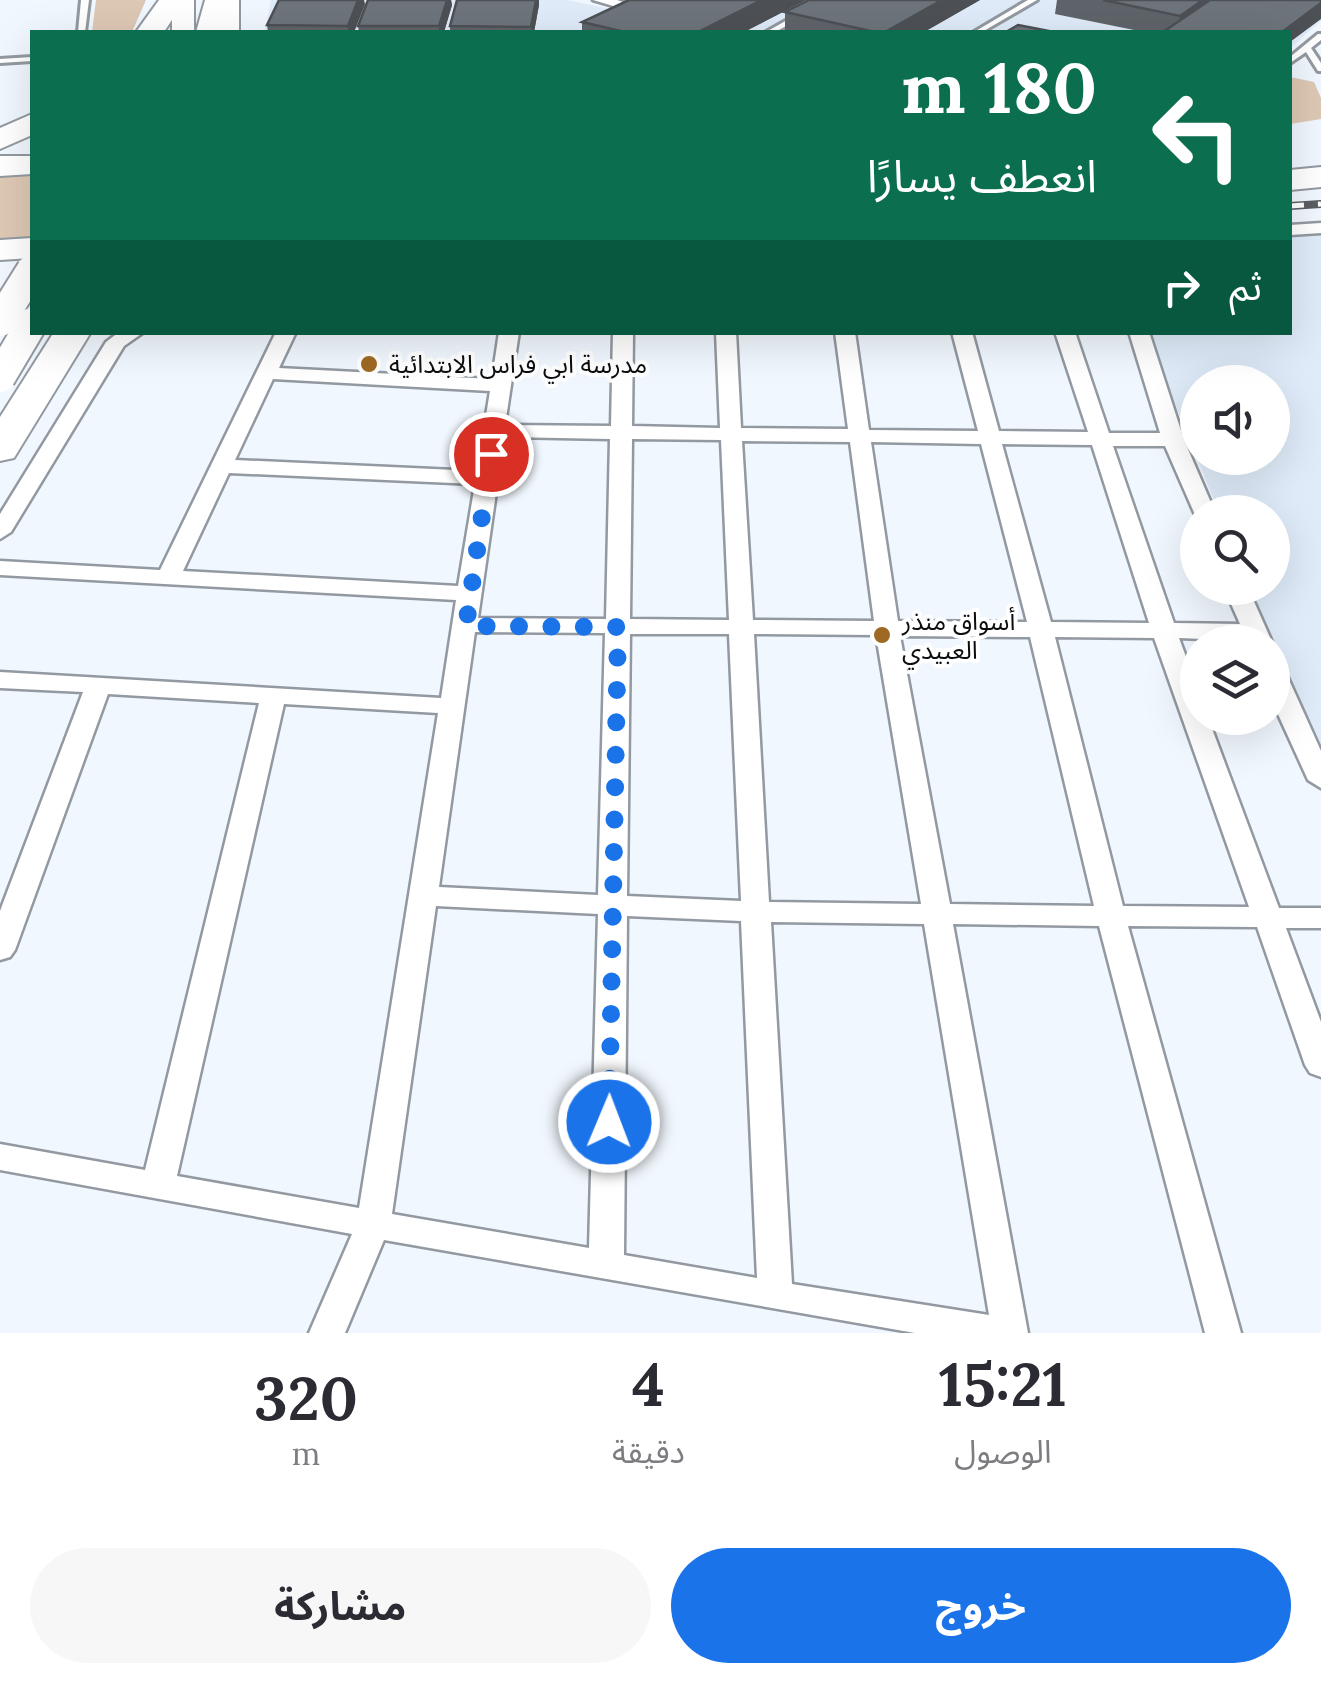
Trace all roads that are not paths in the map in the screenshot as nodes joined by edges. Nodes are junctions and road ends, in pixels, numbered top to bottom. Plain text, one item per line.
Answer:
1 (85, 0) edge
2 (172, 0) edge
3 (182, 0) edge
4 (216, 0) edge
5 (226, 0) edge
6 (600, 0) edge
7 (1033, 0) edge
8 (641, 6) joint
9 (816, 8) edge
10 (620, 17) edge
11 (81, 30) edge
12 (151, 30) edge
13 (183, 30) edge
14 (208, 30) edge
15 (224, 30) edge
16 (774, 30) edge
17 (981, 30) edge
18 (1321, 36) edge
19 (1306, 47) junction
20 (1321, 47) edge
21 (30, 59) edge
22 (1292, 59) edge
23 (0, 61) edge
24 (1321, 69) edge
25 (30, 124) edge
26 (0, 140) edge
27 (1321, 163) edge
28 (1292, 165) edge
29 (0, 166) edge
30 (30, 166) edge
31 (1321, 178) edge
32 (1292, 180) edge
33 (1321, 228) edge
34 (1292, 230) edge
35 (16, 261) edge
36 (0, 321) edge
37 (30, 326) edge
38 (71, 335) edge
39 (129, 335) edge
40 (285, 335) edge
41 (510, 335) edge
42 (623, 335) edge
43 (726, 335) edge
44 (845, 335) edge
45 (963, 335) edge
46 (1066, 335) edge
47 (1140, 335) edge
48 (266, 373) junction
49 (0, 377) edge
50 (501, 386) junction
51 (494, 431) junction
52 (621, 433) junction
53 (731, 434) junction
54 (860, 436) junction
55 (991, 438) junction
56 (1102, 439) junction
57 (1173, 440) junction
58 (0, 449) edge
59 (221, 466) junction
60 (487, 478) junction
61 (1197, 495) edge
62 (0, 532) edge
63 (0, 568) edge
64 (168, 577) junction
65 (470, 594) junction
66 (466, 626) junction
67 (618, 627) junction
68 (741, 628) junction
69 (886, 629) junction
70 (1041, 630) junction
71 (1164, 631) junction
72 (1180, 632) edge
73 (0, 680) edge
74 (98, 686) junction
75 (273, 696) junction
76 (452, 706) junction
77 (1290, 711) edge
78 (1321, 780) edge
79 (423, 896) junction
80 (613, 905) junction
81 (756, 912) junction
82 (1110, 913) junction
83 (938, 914) junction
84 (1268, 917) junction
85 (1321, 918) edge
86 (0, 950) edge
87 (1321, 1065) edge
88 (0, 1158) edge
89 (158, 1186) junction
90 (373, 1226) junction
91 (606, 1266) junction
92 (775, 1296) junction
93 (327, 1333) edge
94 (1010, 1333) edge
95 (1224, 1333) edge

1 - 11 lane
2 - 12 highway
3 - 13 main road
4 - 14 main road
5 - 15 highway
6 - 8 street
7 - 17 lane
8 - 10 lane
9 - 16 lane
18 - 19 lane
19 - 20 lane
19 - 22 lane
19 - 24 lane
21 - 23 lane
25 - 26 highway
27 - 28 highway
29 - 30 highway
31 - 32 highway
33 - 34 street
35 - 36 main road, bridge
37 - 49 main road, bridge
38 - 58 highway
39 - 62 street
40 - 48 street
41 - 50 street
42 - 52 street
43 - 53 street
44 - 54 street
45 - 55 street
46 - 56 street
47 - 57 street
48 - 50 street
48 - 59 street
50 - 51 street
51 - 52 street
51 - 60 street
52 - 53 street
52 - 67 street
53 - 54 street
53 - 68 street
54 - 55 street
54 - 69 street
55 - 56 street
55 - 70 street
56 - 57 street
56 - 71 street
57 - 61 street
59 - 60 street
59 - 64 street
60 - 65 street
63 - 64 street
64 - 65 street
65 - 66 street
66 - 67 street
66 - 76 street
67 - 68 street
67 - 80 street
68 - 69 street
68 - 81 street
69 - 70 street
69 - 83 street
70 - 71 street
70 - 82 street
71 - 72 street
71 - 84 street
73 - 74 street
74 - 75 street
74 - 86 street
75 - 76 street
75 - 89 street
76 - 79 street
77 - 78 street
79 - 80 street
79 - 90 street
80 - 81 street
80 - 91 street
81 - 83 street
81 - 92 street
82 - 83 street
82 - 84 street
82 - 95 street
83 - 94 street
84 - 85 street
84 - 87 street
88 - 89 street
89 - 90 street
90 - 91 street
90 - 93 street
91 - 92 street
92 - 94 street

